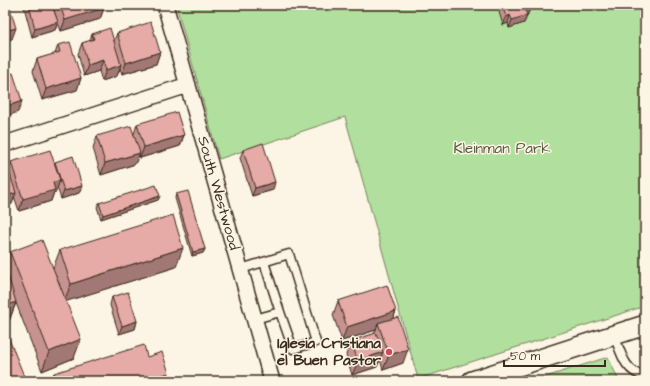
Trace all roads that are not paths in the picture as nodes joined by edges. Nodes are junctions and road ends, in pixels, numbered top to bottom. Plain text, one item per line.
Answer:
1 (165, 5) edge
2 (188, 85) junction
3 (5, 144) edge
4 (264, 262) junction
5 (241, 269) junction
6 (280, 312) junction
7 (255, 319) junction
8 (645, 325) edge
9 (614, 335) junction
10 (645, 376) edge
11 (272, 381) edge
12 (472, 381) edge

1 - 2 street, South Westwood
2 - 3 street
2 - 5 street, South Westwood
4 - 5 lane
4 - 6 lane
4 - 6 lane
5 - 7 street, South Westwood
6 - 7 lane
7 - 11 street, South Westwood
8 - 9 street
9 - 10 lane
9 - 12 street

